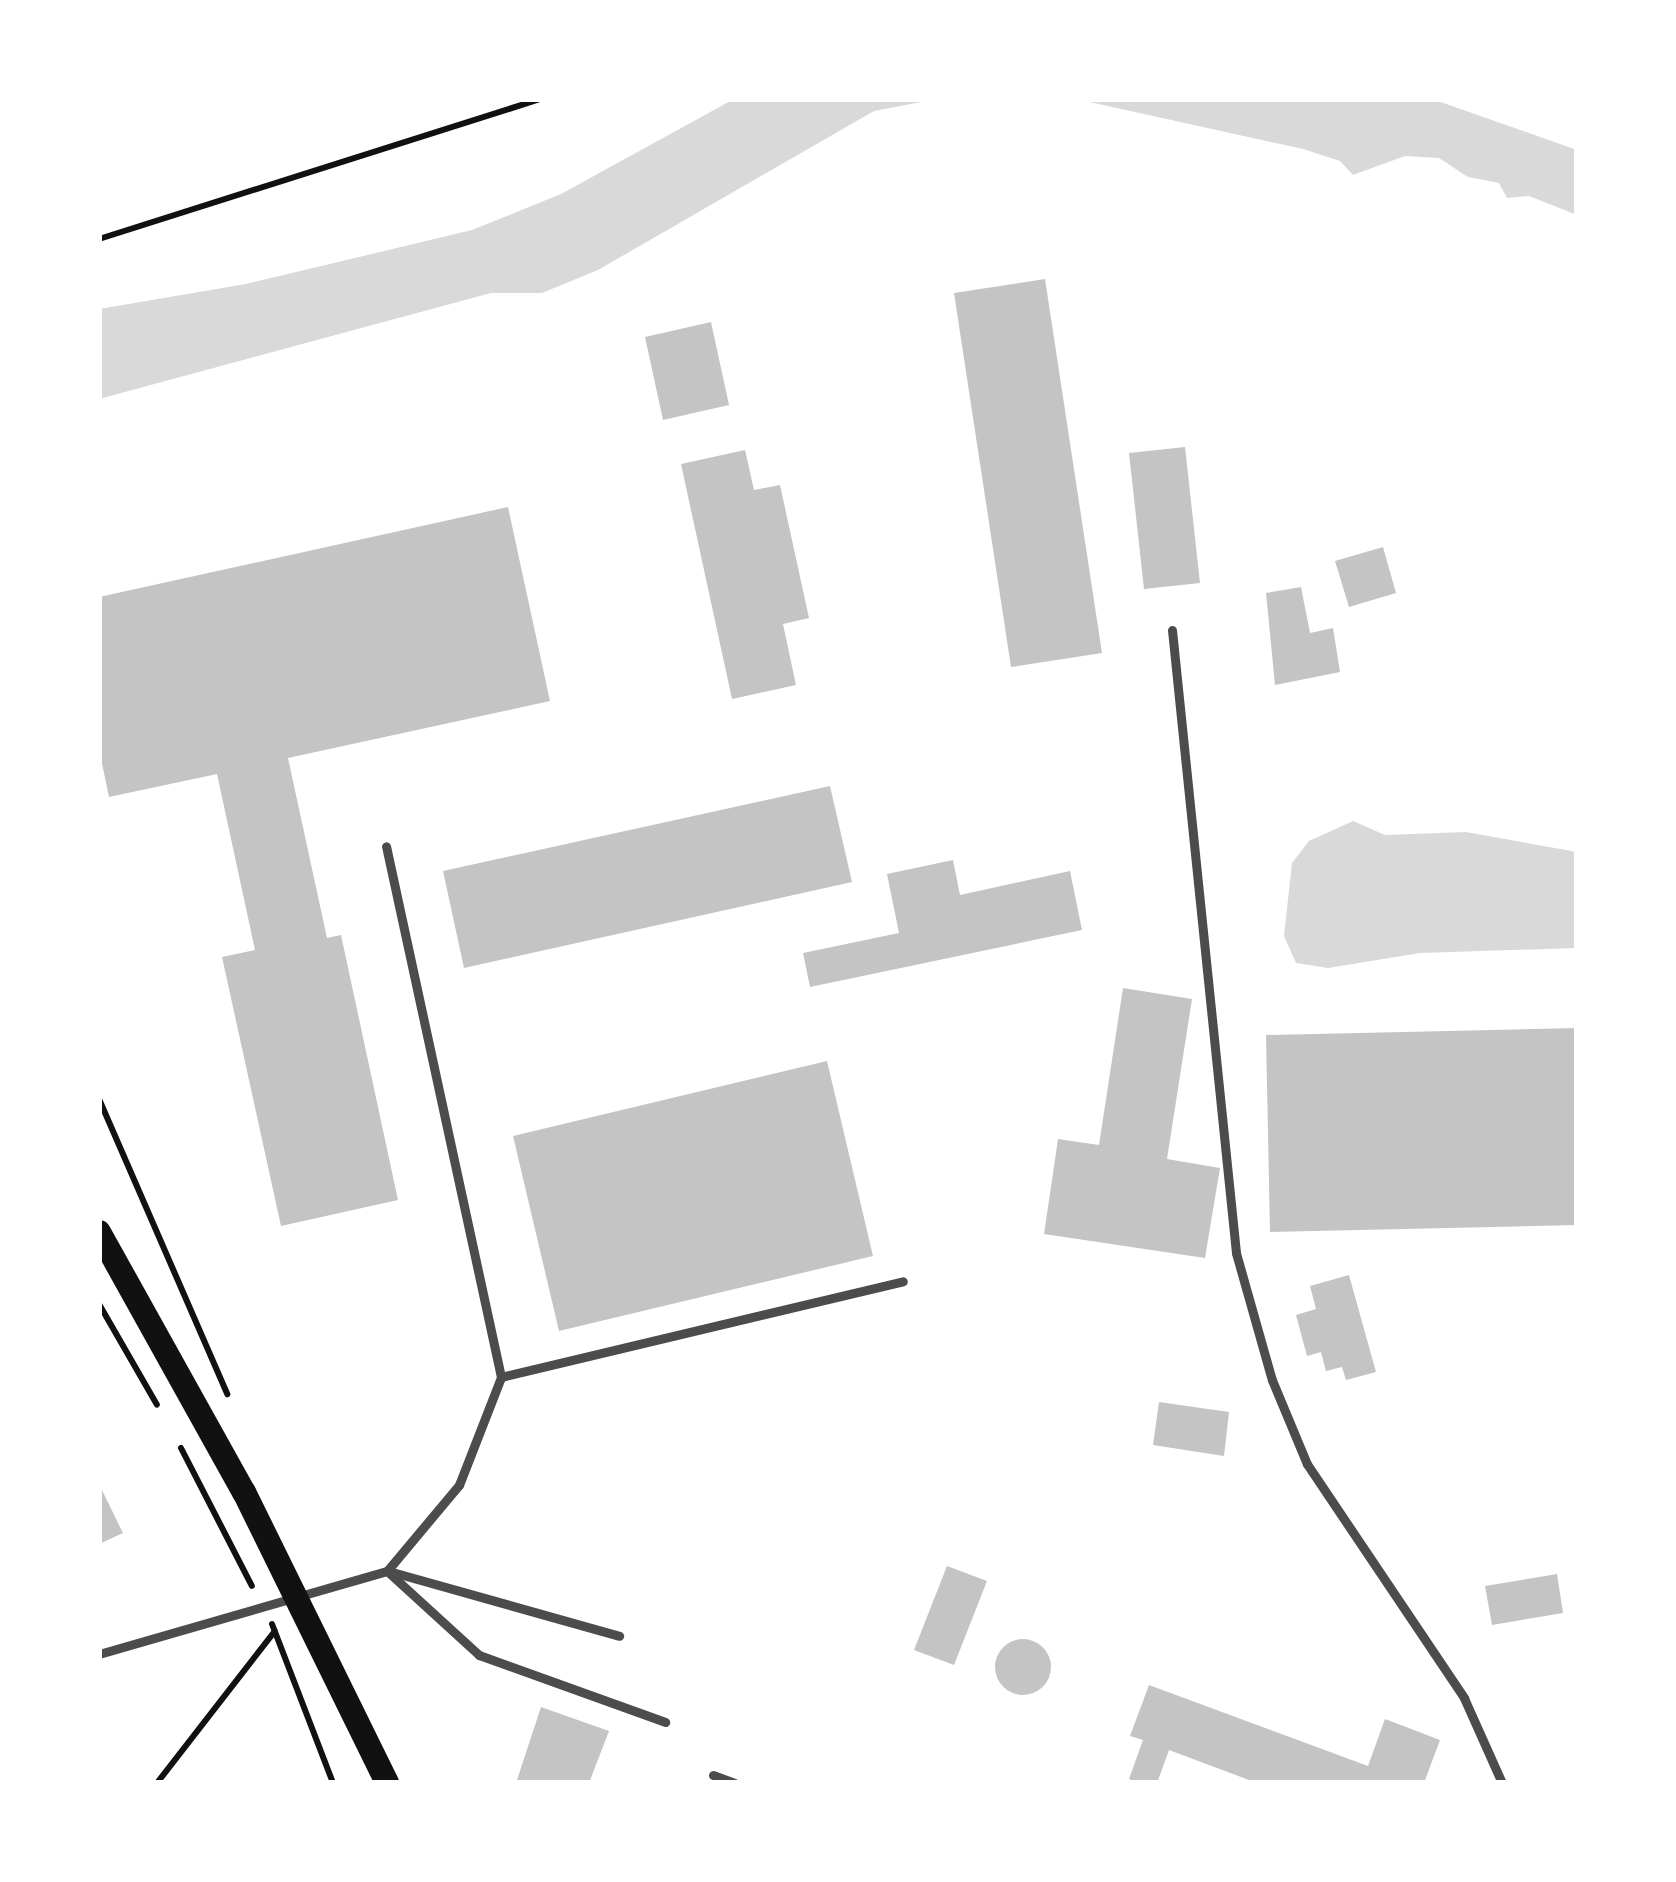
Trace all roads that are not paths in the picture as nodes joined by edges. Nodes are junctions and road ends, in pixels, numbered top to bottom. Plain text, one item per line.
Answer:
1 (1172, 630) dead end
2 (386, 846) dead end
3 (99, 1232) edge
4 (903, 1281) dead end
5 (501, 1377) junction
6 (387, 1571) junction
7 (297, 1600) junction
8 (619, 1636) dead end
9 (99, 1654) edge
10 (665, 1722) dead end
11 (713, 1775) dead end
12 (387, 1783) edge
13 (735, 1783) edge
14 (1502, 1783) edge

1 - 14 lane
2 - 5 lane
3 - 7 main road
4 - 5 lane
5 - 6 lane
6 - 7 lane
6 - 8 lane
6 - 10 lane
7 - 9 lane
7 - 12 main road
11 - 13 lane

